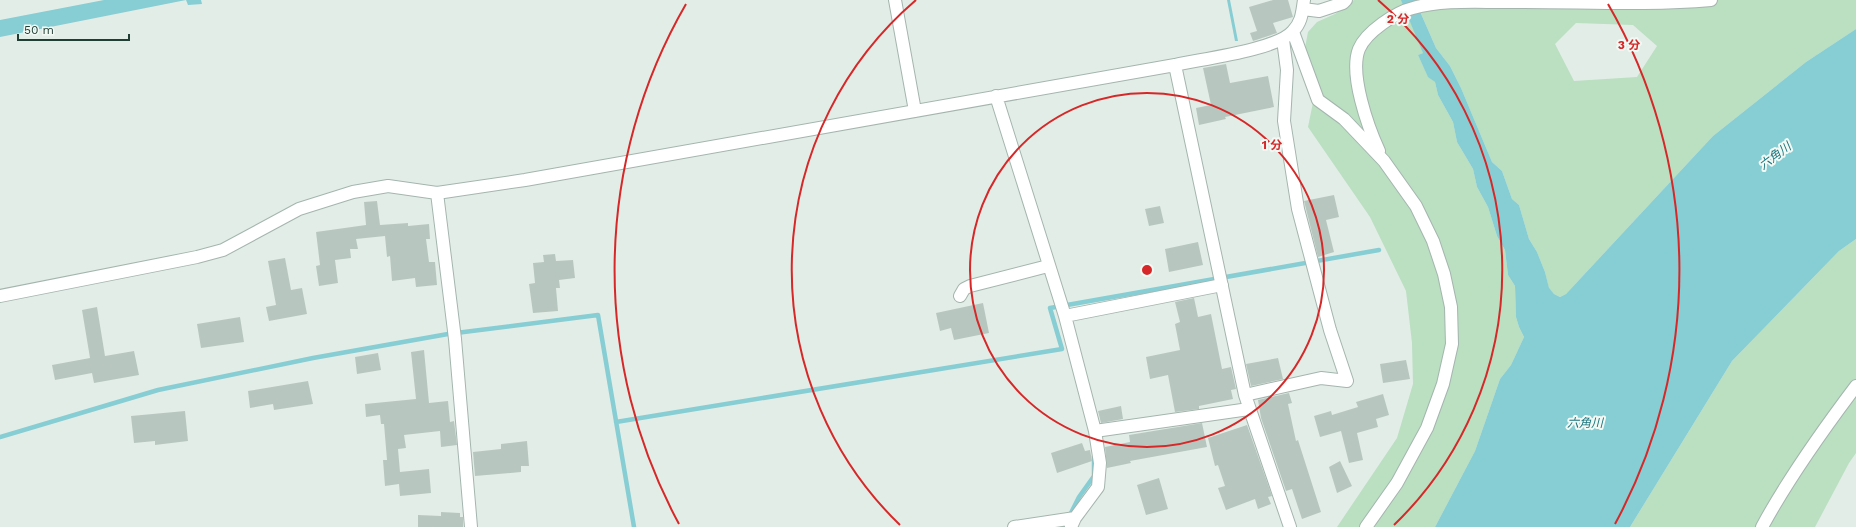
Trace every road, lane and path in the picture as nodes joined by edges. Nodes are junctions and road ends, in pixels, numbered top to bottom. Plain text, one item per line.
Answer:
1 (895, 0) edge
2 (1346, 0) edge
3 (1565, 0) edge
4 (1711, 0) edge
5 (1303, 4) edge
6 (1293, 32) junction
7 (1283, 40) junction
8 (1175, 65) junction
9 (996, 96) junction
10 (915, 111) junction
11 (1384, 161) junction
12 (437, 194) junction
13 (1048, 266) junction
14 (1221, 281) junction
15 (0, 296) edge
16 (960, 296) dead end
17 (1064, 314) junction
18 (1856, 386) edge
19 (1245, 395) junction
20 (1249, 409) junction
21 (1095, 431) junction
22 (1070, 521) edge
23 (471, 527) edge
24 (1014, 527) edge
25 (1290, 527) edge
26 (1366, 527) edge
27 (1762, 527) edge

1 - 10 street
2 - 5 street
3 - 4 street
3 - 11 street
5 - 6 street
6 - 7 street
6 - 11 street
7 - 8 street
7 - 19 street
8 - 9 street
8 - 14 street
9 - 10 street
9 - 13 street
10 - 12 street
11 - 26 street
12 - 15 street
12 - 23 street
13 - 16 street
13 - 17 street
14 - 17 street
14 - 19 street
17 - 21 street
18 - 27 street
19 - 20 street
20 - 21 street
20 - 25 street
21 - 22 street
22 - 24 street

